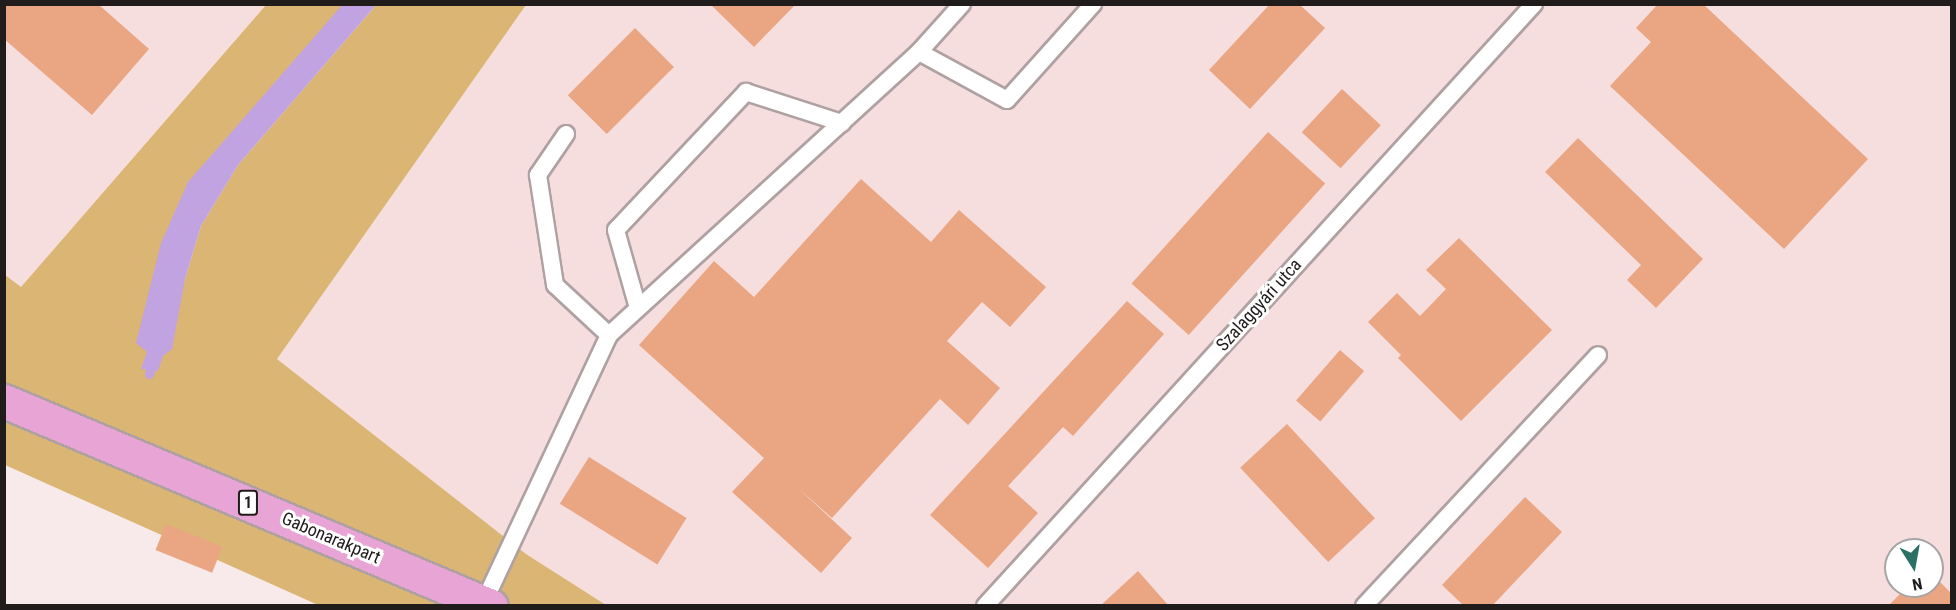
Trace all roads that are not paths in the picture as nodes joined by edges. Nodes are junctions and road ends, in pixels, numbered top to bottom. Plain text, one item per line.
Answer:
1 (962, 4) edge
2 (1093, 4) edge
3 (1534, 4) edge
4 (919, 52) junction
5 (842, 123) junction
6 (566, 134) dead end
7 (638, 308) junction
8 (609, 334) junction
9 (1598, 355) dead end
10 (4, 400) edge
11 (488, 604) edge
12 (984, 606) edge
13 (1364, 606) edge

1 - 4 lane
2 - 4 lane
3 - 12 lane, Szalaggyári utca
4 - 5 lane
5 - 7 lane
5 - 7 lane
6 - 8 lane
7 - 8 lane
8 - 11 lane
9 - 13 lane
10 - 11 main road, Gabonarakpart / 1

